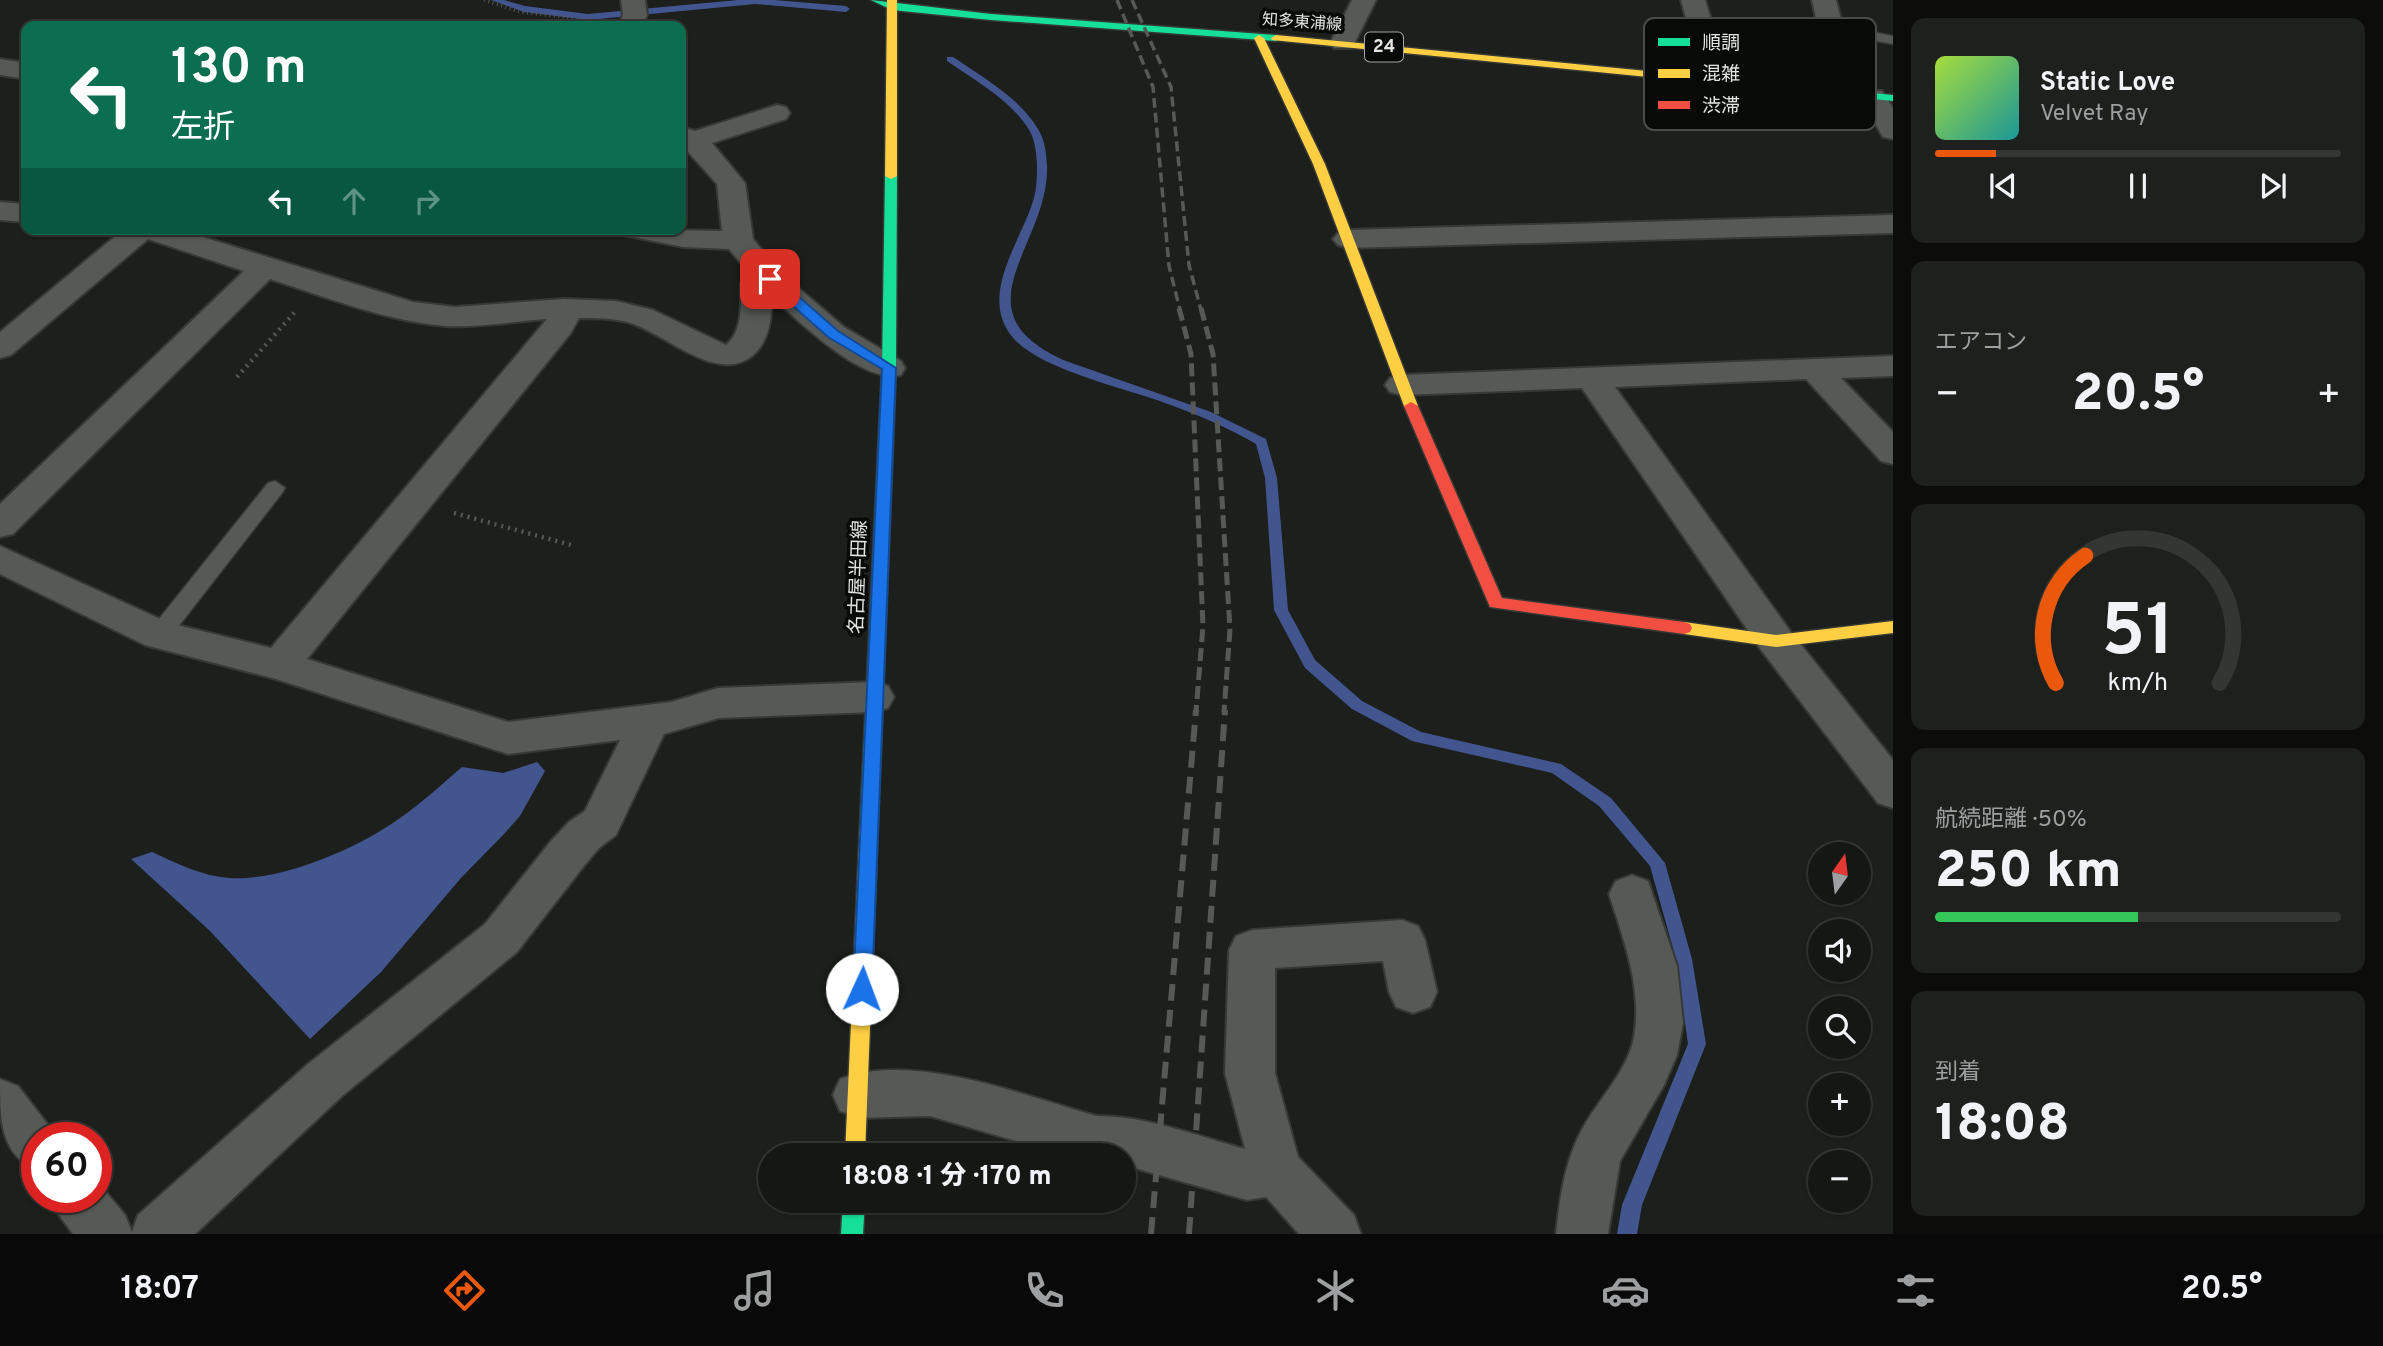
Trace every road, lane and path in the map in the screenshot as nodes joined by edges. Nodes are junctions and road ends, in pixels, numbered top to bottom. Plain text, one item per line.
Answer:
1 (484, 0) edge
2 (876, 0) edge
3 (1693, 0) edge
4 (1824, 0) edge
5 (1358, 1) edge
6 (892, 3) edge
7 (632, 15) edge
8 (1694, 18) edge
9 (1827, 18) edge
10 (1259, 38) junction
11 (1343, 43) junction
12 (0, 67) edge
13 (21, 70) edge
14 (1644, 73) edge
15 (1876, 101) edge
16 (777, 113) dead end
17 (1893, 131) edge
18 (688, 137) edge
19 (0, 211) edge
20 (21, 213) edge
21 (1893, 224) edge
22 (135, 235) edge
23 (165, 235) edge
24 (667, 235) edge
25 (1348, 239) junction
26 (738, 240) junction
27 (263, 269) junction
28 (770, 279) junction
29 (320, 285) junction
30 (566, 311) junction
31 (0, 348) edge
32 (1893, 366) edge
33 (889, 368) junction
34 (1815, 370) junction
35 (1590, 376) junction
36 (237, 377) dead end
37 (1402, 385) junction
38 (1893, 453) edge
39 (275, 488) dead end
40 (415, 502) junction
41 (0, 525) edge
42 (575, 547) dead end
43 (0, 559) edge
44 (1893, 627) edge
45 (159, 635) junction
46 (1776, 641) junction
47 (280, 665) junction
48 (874, 697) junction
49 (650, 721) junction
50 (1893, 791) edge
51 (1632, 894) dead end
52 (1413, 992) dead end
53 (858, 1095) junction
54 (0, 1102) edge
55 (21, 1128) edge
56 (856, 1143) edge
57 (1276, 1171) junction
58 (90, 1213) edge
59 (853, 1213) edge
60 (106, 1234) edge
61 (157, 1234) edge
62 (852, 1234) edge
63 (1335, 1234) edge
64 (1582, 1234) edge

1 - 7 path
2 - 6 main road, 知多東浦線 / 24
3 - 8 street
4 - 9 street
5 - 11 street
6 - 10 main road, 知多東浦線 / 24
6 - 33 main road, 名古屋半田線
10 - 11 main road, 知多東浦線 / 24
10 - 25 main road
11 - 14 main road, 知多東浦線 / 24
12 - 13 street
15 - 17 street
16 - 18 street
18 - 26 street
19 - 20 street
21 - 25 street
22 - 31 street
23 - 27 street
24 - 26 street
25 - 37 main road
26 - 28 street
27 - 29 street
27 - 41 street
28 - 30 street
28 - 33 street
29 - 30 street
29 - 36 path
30 - 40 street
32 - 34 street
33 - 48 main road, 名古屋半田線
34 - 35 street
34 - 38 street
35 - 37 street
35 - 46 street
37 - 46 main road
39 - 45 lane
40 - 42 path
40 - 47 street
43 - 45 street
44 - 46 main road
45 - 47 street
46 - 50 street
47 - 49 street
48 - 49 street
48 - 53 main road, 名古屋半田線
49 - 61 street
51 - 64 street
52 - 57 street
53 - 56 main road, 名古屋半田線
53 - 57 street
54 - 55 street
57 - 63 street
58 - 60 street
59 - 62 main road

